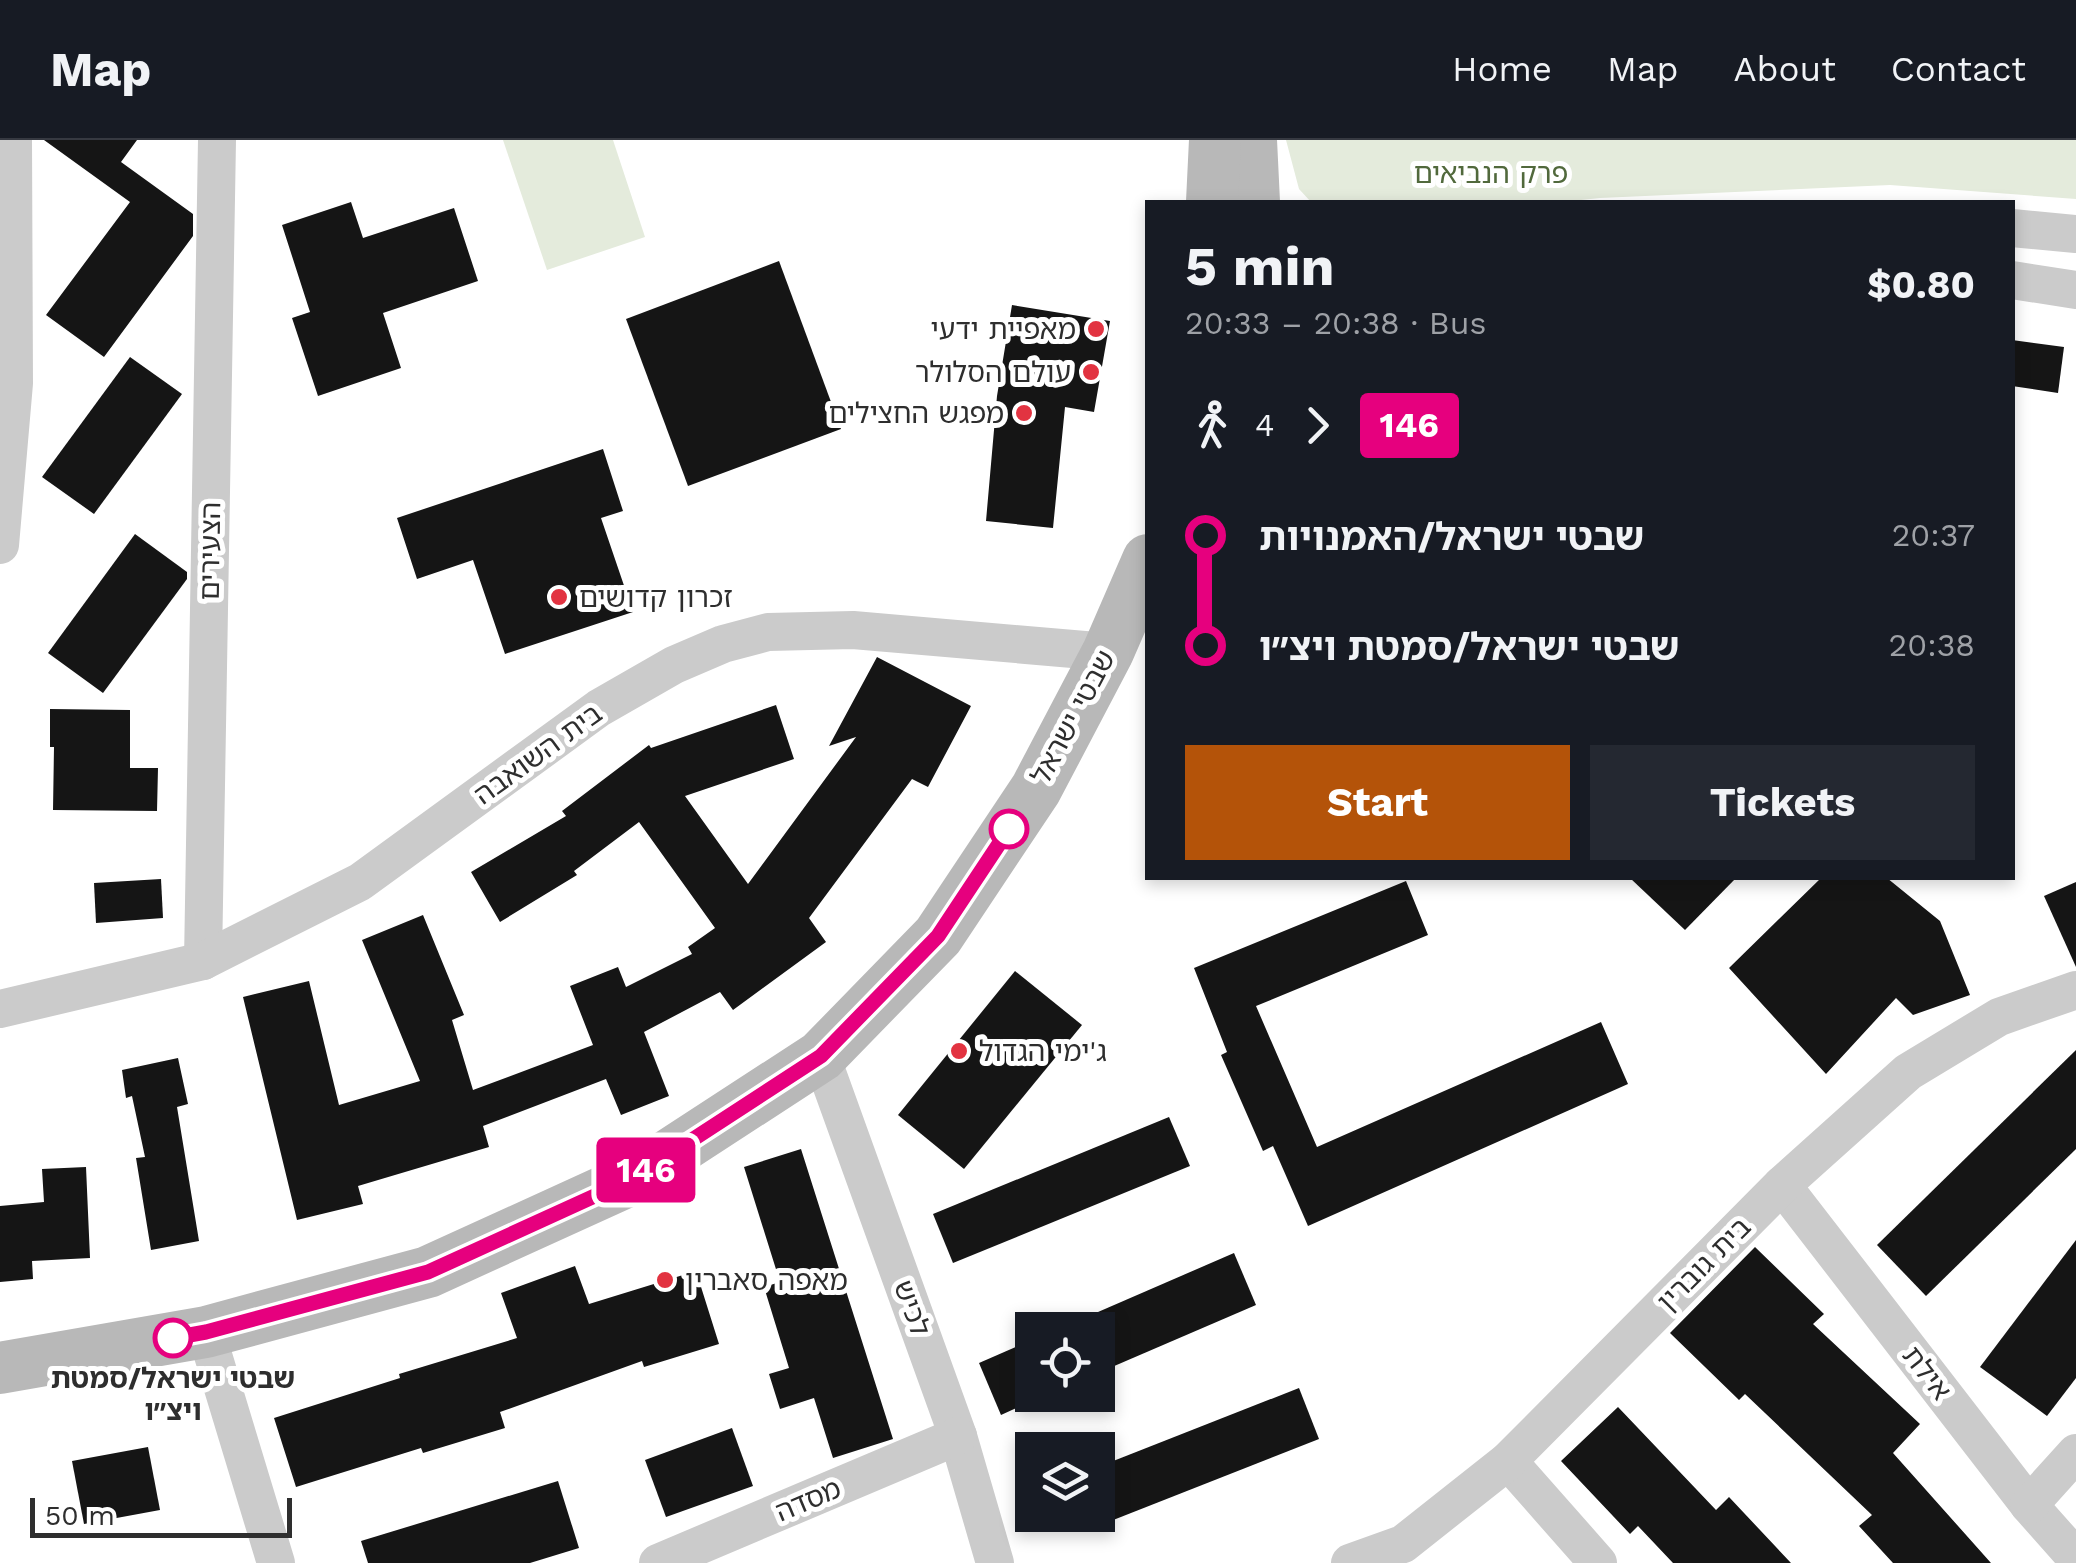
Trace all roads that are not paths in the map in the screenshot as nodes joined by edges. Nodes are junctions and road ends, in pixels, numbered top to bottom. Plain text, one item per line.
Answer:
1 (12, 140) edge
2 (217, 140) edge
3 (1215, 140) edge
4 (1251, 140) edge
5 (1212, 200) edge
6 (1254, 200) edge
7 (2015, 228) edge
8 (2076, 234) edge
9 (2015, 280) edge
10 (2076, 290) edge
11 (0, 545) edge
12 (1145, 567) edge
13 (1108, 652) junction
14 (203, 961) junction
15 (2076, 990) edge
16 (0, 1009) edge
17 (821, 1056) junction
18 (1782, 1185) junction
19 (206, 1332) junction
20 (0, 1368) edge
21 (958, 1436) junction
22 (2076, 1454) edge
23 (1508, 1460) junction
24 (2029, 1505) junction
25 (2076, 1558) edge
26 (276, 1563) edge
27 (658, 1563) edge
28 (994, 1563) edge
29 (1350, 1563) edge
30 (1598, 1563) edge

1 - 11 street
2 - 14 street, הצעירים
3 - 5 street
4 - 6 street
7 - 8 street
9 - 10 street
12 - 13 street, שבטי ישראל
13 - 14 street, בית השואבה
13 - 17 street, שבטי ישראל
14 - 16 street, בית השואבה
15 - 18 street, בית גוברין
17 - 19 street, שבטי ישראל
17 - 21 street, לכיש
18 - 23 street, בית גוברין
18 - 24 street, אילת
19 - 20 street, שבטי ישראל
19 - 26 street
21 - 27 street, מסדה
21 - 28 street, לכיש
22 - 24 street
23 - 29 street, בית גוברין
23 - 30 street
24 - 25 street, אילת

